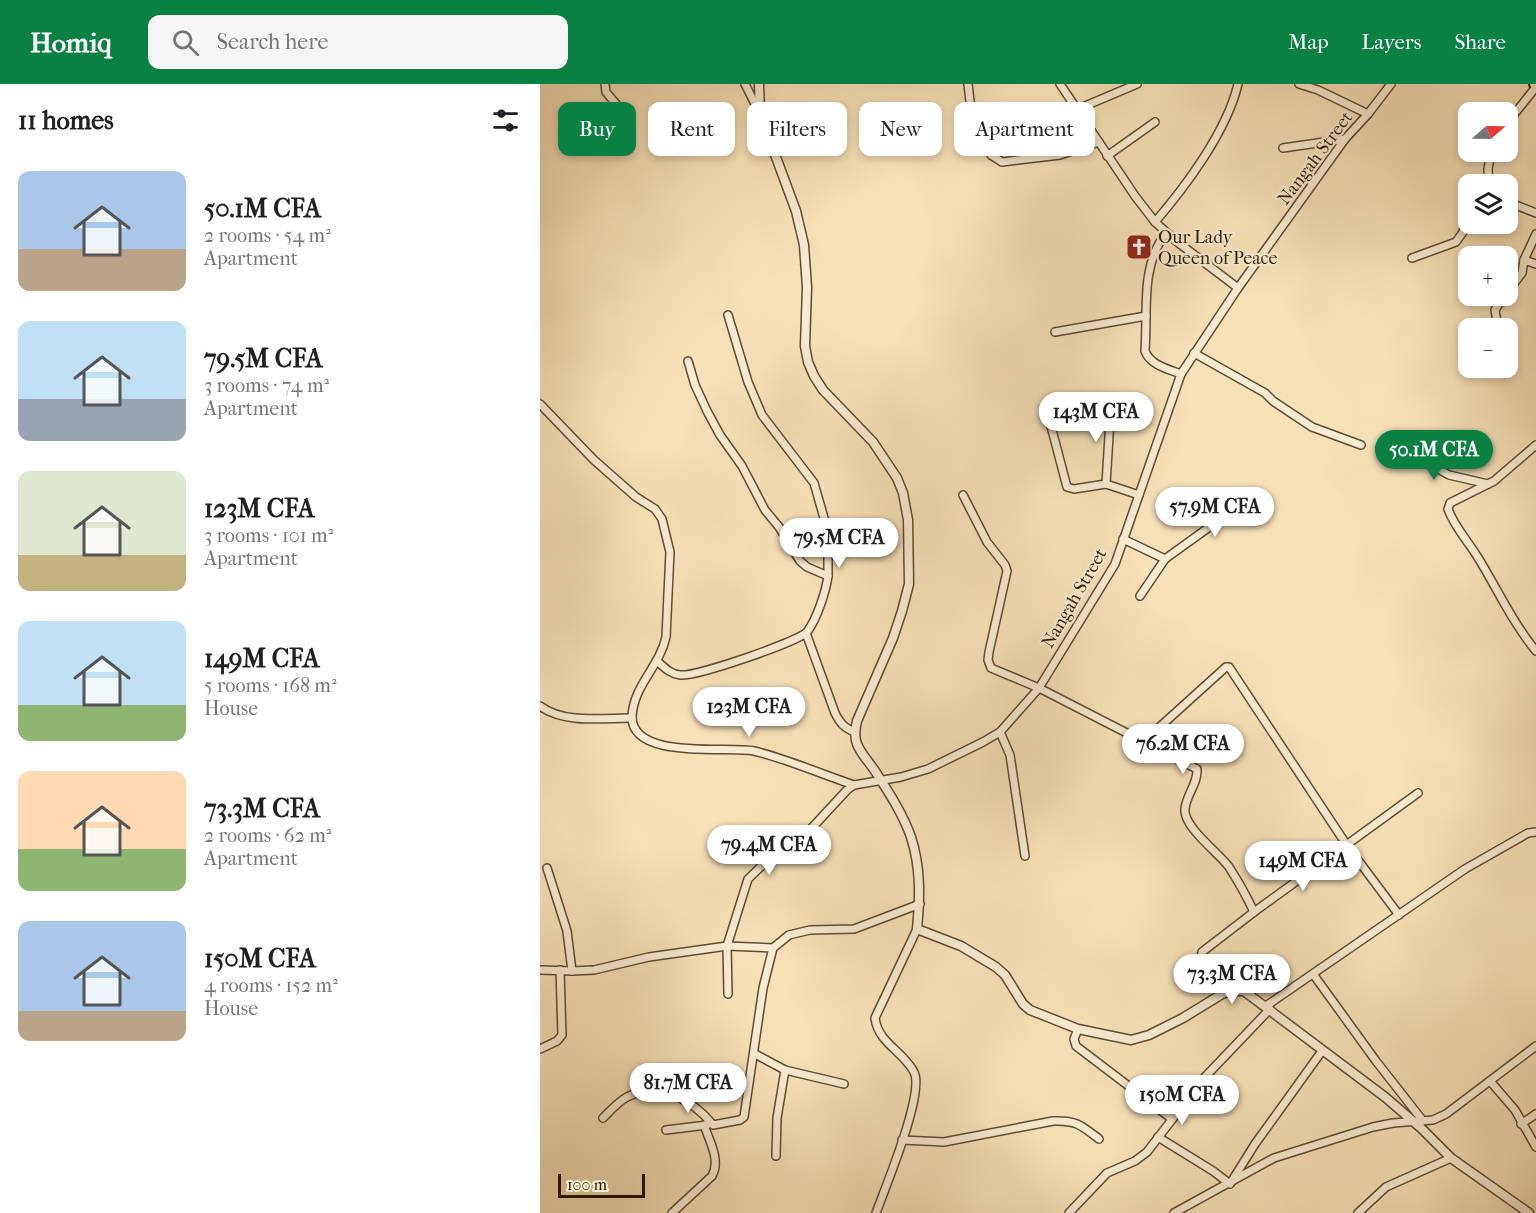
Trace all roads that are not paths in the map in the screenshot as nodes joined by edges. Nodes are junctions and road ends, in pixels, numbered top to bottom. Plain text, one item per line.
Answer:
1 (605, 84) edge
2 (968, 84) edge
3 (1060, 84) edge
4 (1137, 84) edge
5 (1238, 84) edge
6 (1299, 84) edge
7 (1391, 84) edge
8 (1536, 85) edge
9 (746, 86) edge
10 (759, 86) edge
11 (1319, 87) edge
12 (616, 102) edge
13 (754, 102) edge
14 (760, 102) edge
15 (1073, 102) edge
16 (1095, 102) edge
17 (1518, 109) edge
18 (1368, 114) junction
19 (1155, 122) dead end
20 (1095, 136) edge
21 (1345, 139) junction
22 (1099, 142) junction
23 (1283, 148) dead end
24 (776, 156) edge
25 (1107, 156) junction
26 (1518, 206) edge
27 (1536, 213) edge
28 (1155, 222) junction
29 (1166, 233) junction
30 (1462, 234) edge
31 (1536, 234) edge
32 (1412, 258) dead end
33 (1524, 260) junction
34 (1536, 264) edge
35 (1518, 278) edge
36 (1238, 288) junction
37 (728, 315) dead end
38 (1146, 316) junction
39 (1055, 332) dead end
40 (1194, 353) junction
41 (688, 361) dead end
42 (1181, 374) junction
43 (540, 404) edge
44 (1111, 404) dead end
45 (1047, 411) dead end
46 (1361, 445) dead end
47 (1536, 445) edge
48 (1388, 447) dead end
49 (1106, 484) junction
50 (1488, 484) junction
51 (963, 495) dead end
52 (1139, 495) junction
53 (1251, 497) dead end
54 (1123, 539) junction
55 (1165, 559) junction
56 (828, 576) junction
57 (1140, 596) dead end
58 (806, 633) junction
59 (1536, 651) edge
60 (657, 661) junction
61 (1038, 688) junction
62 (540, 706) edge
63 (632, 718) junction
64 (855, 732) junction
65 (1000, 732) junction
66 (1143, 742) junction
67 (880, 779) junction
68 (854, 785) junction
69 (1418, 793) dead end
70 (1536, 832) edge
71 (1346, 844) junction
72 (1025, 856) dead end
73 (547, 868) dead end
74 (920, 904) junction
75 (1254, 912) junction
76 (1399, 915) junction
77 (917, 929) junction
78 (727, 946) junction
79 (773, 948) junction
80 (540, 970) edge
81 (560, 970) junction
82 (572, 971) junction
83 (1313, 974) junction
84 (1244, 991) junction
85 (728, 994) dead end
86 (1268, 1008) junction
87 (1078, 1029) junction
88 (1536, 1046) edge
89 (540, 1049) edge
90 (1322, 1051) junction
91 (755, 1054) junction
92 (785, 1070) junction
93 (1490, 1081) junction
94 (844, 1084) dead end
95 (1536, 1114) edge
96 (603, 1118) dead end
97 (1172, 1119) junction
98 (1413, 1121) junction
99 (1423, 1121) junction
100 (1521, 1124) junction
101 (704, 1125) junction
102 (713, 1125) junction
103 (666, 1130) dead end
104 (1158, 1137) junction
105 (1099, 1139) dead end
106 (902, 1140) junction
107 (1536, 1147) edge
108 (776, 1156) dead end
109 (1450, 1158) junction
110 (1230, 1184) junction
111 (672, 1213) edge
112 (876, 1213) edge
113 (1069, 1213) edge
114 (1174, 1213) edge
115 (1358, 1213) edge
116 (1529, 1213) edge

1 - 12 street
2 - 22 street
3 - 15 street
4 - 16 street
5 - 28 street
6 - 11 street
7 - 18 street, Nangah Street
8 - 17 street
9 - 10 street
9 - 13 street
10 - 14 street
11 - 18 street
18 - 21 street, Nangah Street
19 - 25 street
20 - 22 street
21 - 23 street
21 - 36 street, Nangah Street
22 - 25 street
24 - 64 street
25 - 28 street
26 - 27 street
28 - 29 street
29 - 36 street
29 - 38 street
30 - 32 street
31 - 33 street
33 - 34 street
33 - 35 street
36 - 40 street, Nangah Street
37 - 56 street
38 - 39 street
38 - 42 street
40 - 42 street, Nangah Street
40 - 46 street
41 - 56 street
42 - 52 street, Nangah Street
43 - 60 street
44 - 49 street
45 - 49 street
47 - 50 street
48 - 50 street
49 - 52 street
50 - 59 street
51 - 61 street
52 - 54 street, Nangah Street
53 - 55 street
54 - 55 street
54 - 61 street, Nangah Street
55 - 57 street
56 - 58 street
58 - 60 street
58 - 64 street
60 - 63 street
61 - 65 street, Nangah Street
61 - 66 street
62 - 63 street
63 - 68 street
64 - 67 street
65 - 67 street, Nangah Street
65 - 72 street
66 - 71 street
66 - 75 street
67 - 68 street, Nangah Street
67 - 74 street
68 - 78 street
69 - 71 street
70 - 76 street
71 - 75 street
71 - 76 street
73 - 82 street
74 - 77 street
74 - 79 street
75 - 84 street
76 - 83 street
77 - 87 street
77 - 106 street
78 - 79 street
78 - 82 street
78 - 85 street
79 - 91 street
80 - 81 street
81 - 82 street
81 - 89 street
83 - 86 street
83 - 99 street
84 - 86 street
84 - 87 street
86 - 90 street
86 - 97 street
87 - 97 street
88 - 93 street
90 - 98 street
90 - 110 street
91 - 92 street
91 - 102 street
92 - 94 street
92 - 108 street
93 - 99 street
93 - 100 street
95 - 100 street
96 - 102 street
97 - 104 street
98 - 99 street
98 - 109 street
98 - 110 street
100 - 107 street
101 - 102 street
101 - 103 street
101 - 111 street
104 - 110 street
104 - 113 street
105 - 106 street
106 - 112 street
109 - 115 street
109 - 116 street
110 - 114 street

